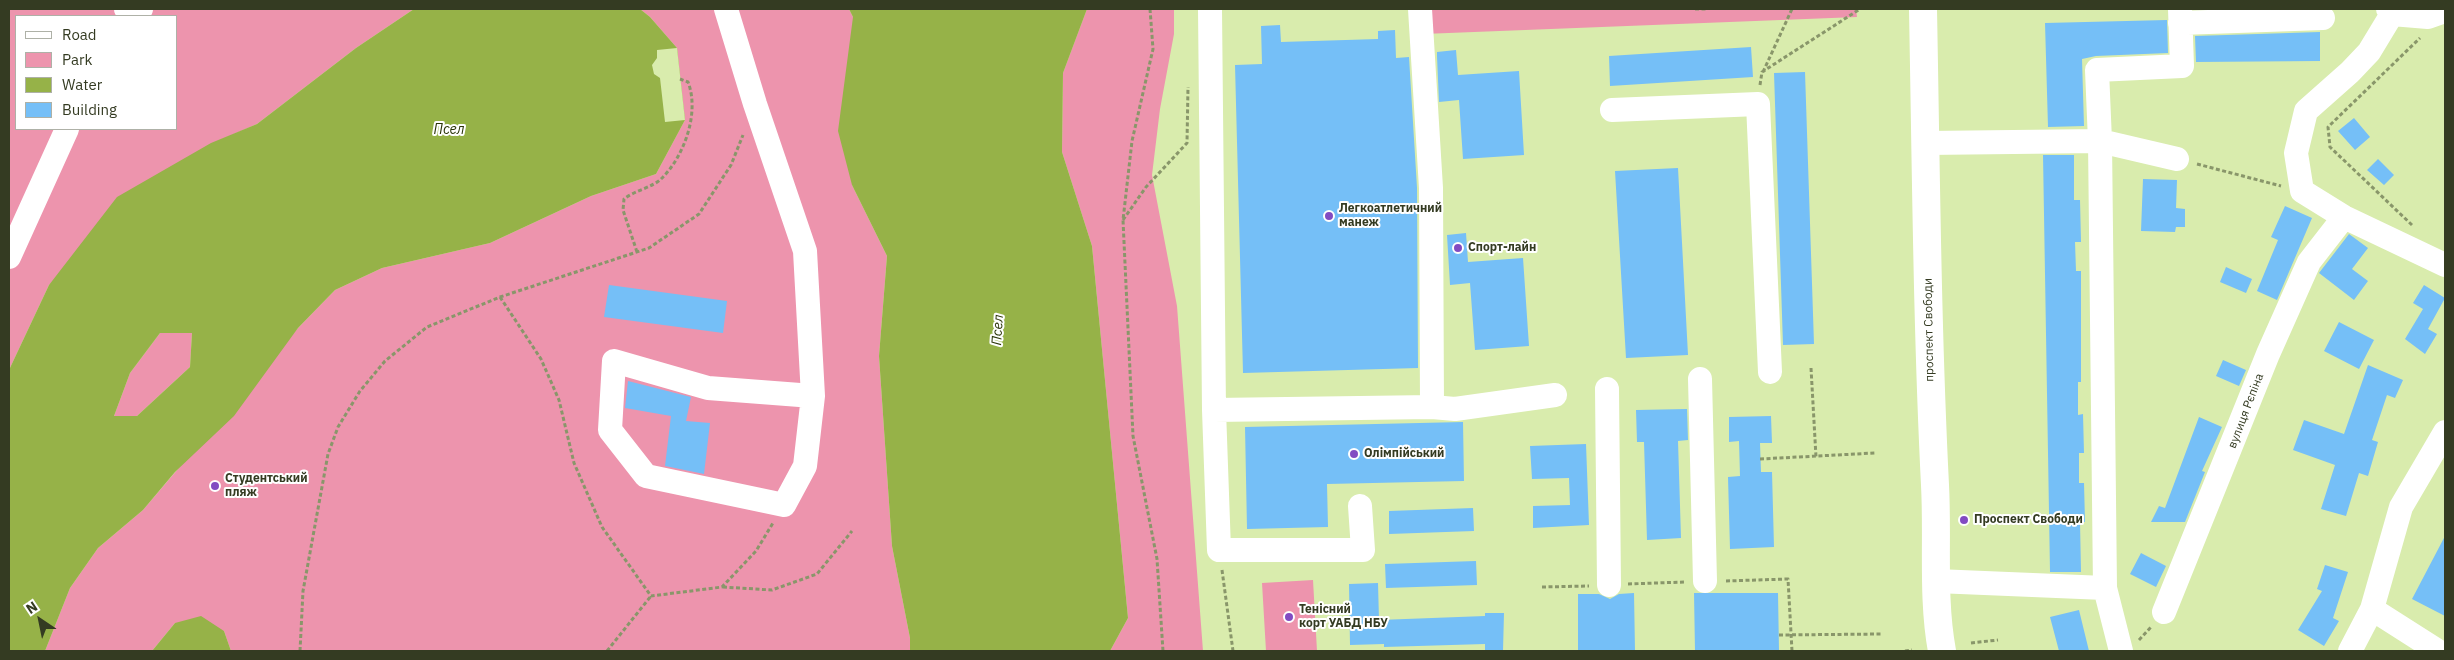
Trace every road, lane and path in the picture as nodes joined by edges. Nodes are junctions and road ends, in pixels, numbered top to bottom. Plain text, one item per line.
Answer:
1 (726, 9) edge
2 (1150, 9) edge
3 (1210, 9) edge
4 (1420, 9) edge
5 (1696, 9) edge
6 (1706, 9) edge
7 (1792, 9) edge
8 (1860, 9) edge
9 (1923, 9) edge
10 (2445, 11) edge
11 (2390, 12) edge
12 (2180, 16) edge
13 (2323, 18) dead end
14 (2425, 33) dead end
15 (1762, 72) junction
16 (1188, 78) dead end
17 (680, 79) dead end
18 (755, 104) junction
19 (1758, 104) junction
20 (1612, 110) dead end
21 (67, 130) edge
22 (2100, 141) junction
23 (1926, 143) junction
24 (2177, 159) joint
25 (2302, 191) junction
26 (2344, 217) junction
27 (1123, 220) junction
28 (2419, 232) dead end
29 (637, 252) junction
30 (9, 257) edge
31 (2445, 265) edge
32 (500, 297) junction
33 (1811, 368) dead end
34 (1770, 372) dead end
35 (1700, 380) dead end
36 (1607, 389) dead end
37 (813, 396) junction
38 (1555, 396) dead end
39 (1432, 407) junction
40 (1214, 410) junction
41 (2445, 432) edge
42 (1874, 453) dead end
43 (1816, 457) junction
44 (1760, 459) dead end
45 (784, 506) junction
46 (1360, 506) dead end
47 (852, 531) dead end
48 (1219, 550) junction
49 (1936, 581) junction
50 (1705, 582) dead end
51 (1609, 585) dead end
52 (722, 587) junction
53 (2105, 588) junction
54 (651, 596) junction
55 (2372, 609) junction
56 (2164, 612) joint
57 (1791, 634) junction
58 (1881, 634) dead end
59 (1778, 635) dead end
60 (1998, 640) dead end
61 (1971, 643) dead end
62 (2128, 648) edge
63 (1912, 650) dead end
64 (300, 651) edge
65 (607, 651) edge
66 (1163, 651) edge
67 (1233, 651) edge
68 (1792, 651) edge
69 (1905, 651) edge
70 (1942, 651) edge
71 (2350, 651) edge
72 (2438, 651) edge

1 - 18 street
2 - 27 path
3 - 40 street
4 - 39 street
5 - 6 path
7 - 15 path
8 - 15 path
9 - 23 main road, проспект Свободи
10 - 11 street
11 - 25 street
12 - 13 street
12 - 22 street
14 - 28 path
15 - 19 path
16 - 27 path
17 - 29 path
18 - 29 path
18 - 37 street
19 - 20 street
19 - 34 street
21 - 30 street
22 - 23 street
22 - 24 street
22 - 53 street
23 - 49 main road, проспект Свободи
24 - 25 path
25 - 26 street
26 - 31 street
26 - 56 street, вулиця Рєпіна
27 - 66 path
29 - 32 path
32 - 54 path
32 - 64 path
33 - 43 path
35 - 50 street
36 - 51 street
37 - 45 street
37 - 45 street
38 - 39 street
39 - 40 street
40 - 48 street
41 - 55 street
42 - 43 path
43 - 44 path
45 - 52 path
46 - 48 street
47 - 52 path
48 - 67 path
49 - 53 street
49 - 70 main road, проспект Свободи
52 - 54 path
53 - 62 street
54 - 65 path
55 - 71 street
55 - 72 street
56 - 62 path
57 - 58 path
57 - 59 path
57 - 68 path
60 - 61 path
63 - 69 path

